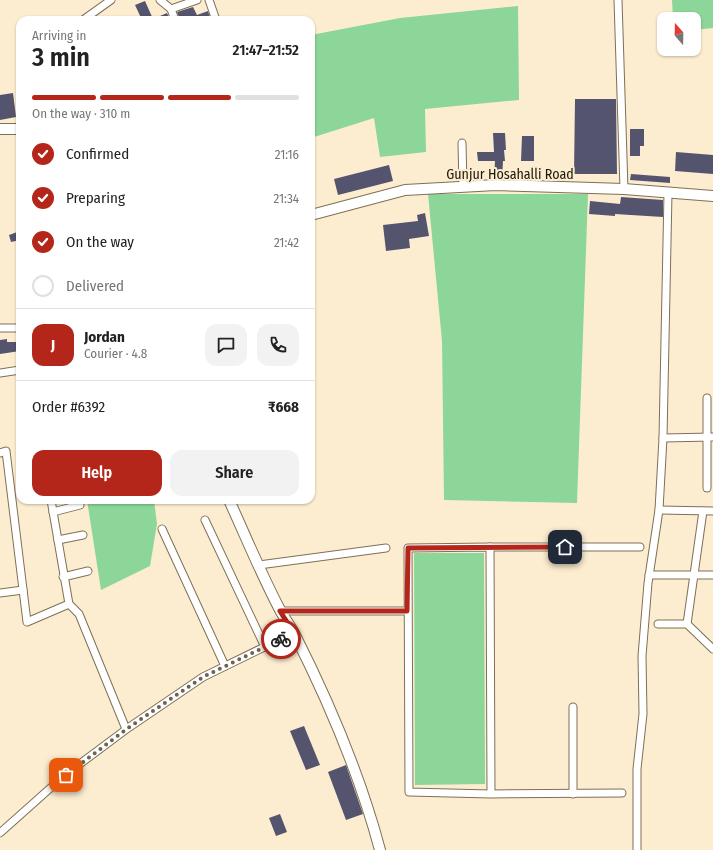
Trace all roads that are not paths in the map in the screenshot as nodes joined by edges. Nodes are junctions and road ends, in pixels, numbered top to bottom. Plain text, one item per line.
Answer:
1 (111, 0) edge
2 (160, 0) edge
3 (197, 0) edge
4 (209, 0) edge
5 (618, 0) edge
6 (171, 9) junction
7 (94, 12) junction
8 (88, 16) edge
9 (95, 16) edge
10 (174, 16) edge
11 (215, 16) edge
12 (0, 128) edge
13 (16, 129) edge
14 (462, 143) dead end
15 (463, 187) junction
16 (624, 189) junction
17 (668, 192) junction
18 (713, 196) edge
19 (315, 215) edge
20 (0, 328) edge
21 (16, 328) edge
22 (16, 371) edge
23 (0, 373) edge
24 (707, 398) dead end
25 (710, 437) edge
26 (663, 438) junction
27 (0, 453) edge
28 (707, 488) dead end
29 (52, 504) edge
30 (231, 504) edge
31 (80, 505) dead end
32 (659, 510) junction
33 (703, 511) junction
34 (53, 512) junction
35 (713, 512) edge
36 (205, 520) dead end
37 (162, 529) dead end
38 (83, 535) dead end
39 (58, 540) junction
40 (490, 547) junction
41 (640, 547) dead end
42 (386, 548) dead end
43 (259, 565) junction
44 (88, 571) dead end
45 (649, 575) junction
46 (695, 575) junction
47 (713, 575) edge
48 (63, 577) junction
49 (23, 590) junction
50 (0, 593) edge
51 (69, 604) junction
52 (280, 611) junction
53 (407, 611) junction
54 (658, 624) dead end
55 (687, 624) junction
56 (293, 632) junction
57 (265, 647) junction
58 (713, 649) edge
59 (225, 666) junction
60 (573, 707) dead end
61 (126, 729) junction
62 (622, 793) dead end
63 (491, 794) junction
64 (573, 794) junction
65 (0, 833) edge
66 (380, 850) edge
67 (637, 850) edge

1 - 7 street
2 - 6 street
3 - 6 street
4 - 11 street
5 - 16 street
6 - 10 street
7 - 8 street
7 - 9 street
12 - 13 street
14 - 15 street
15 - 16 street, Gunjur Hosahalli Road
15 - 19 street, Gunjur Hosahalli Road
16 - 17 street, Gunjur Hosahalli Road
17 - 18 street, Gunjur Hosahalli Road
17 - 26 street
20 - 21 street
22 - 23 street
24 - 25 street
25 - 26 street
25 - 28 street
26 - 32 street
27 - 49 street
29 - 34 street
30 - 43 street
31 - 34 street
32 - 33 street
32 - 45 street
33 - 35 street
33 - 46 street
34 - 39 street
36 - 57 street
37 - 59 street
38 - 39 street
39 - 48 street
40 - 41 street
40 - 53 street
40 - 63 street
42 - 43 street
43 - 52 street
44 - 48 street
45 - 46 street
45 - 67 street
46 - 47 street
46 - 55 street
48 - 51 street
49 - 50 street
49 - 51 street
51 - 61 street
52 - 53 street
52 - 56 street
53 - 63 street
54 - 55 street
55 - 58 street
56 - 57 street
56 - 66 street
57 - 59 street
59 - 61 street
60 - 64 street
61 - 65 street
62 - 64 street
63 - 64 street

